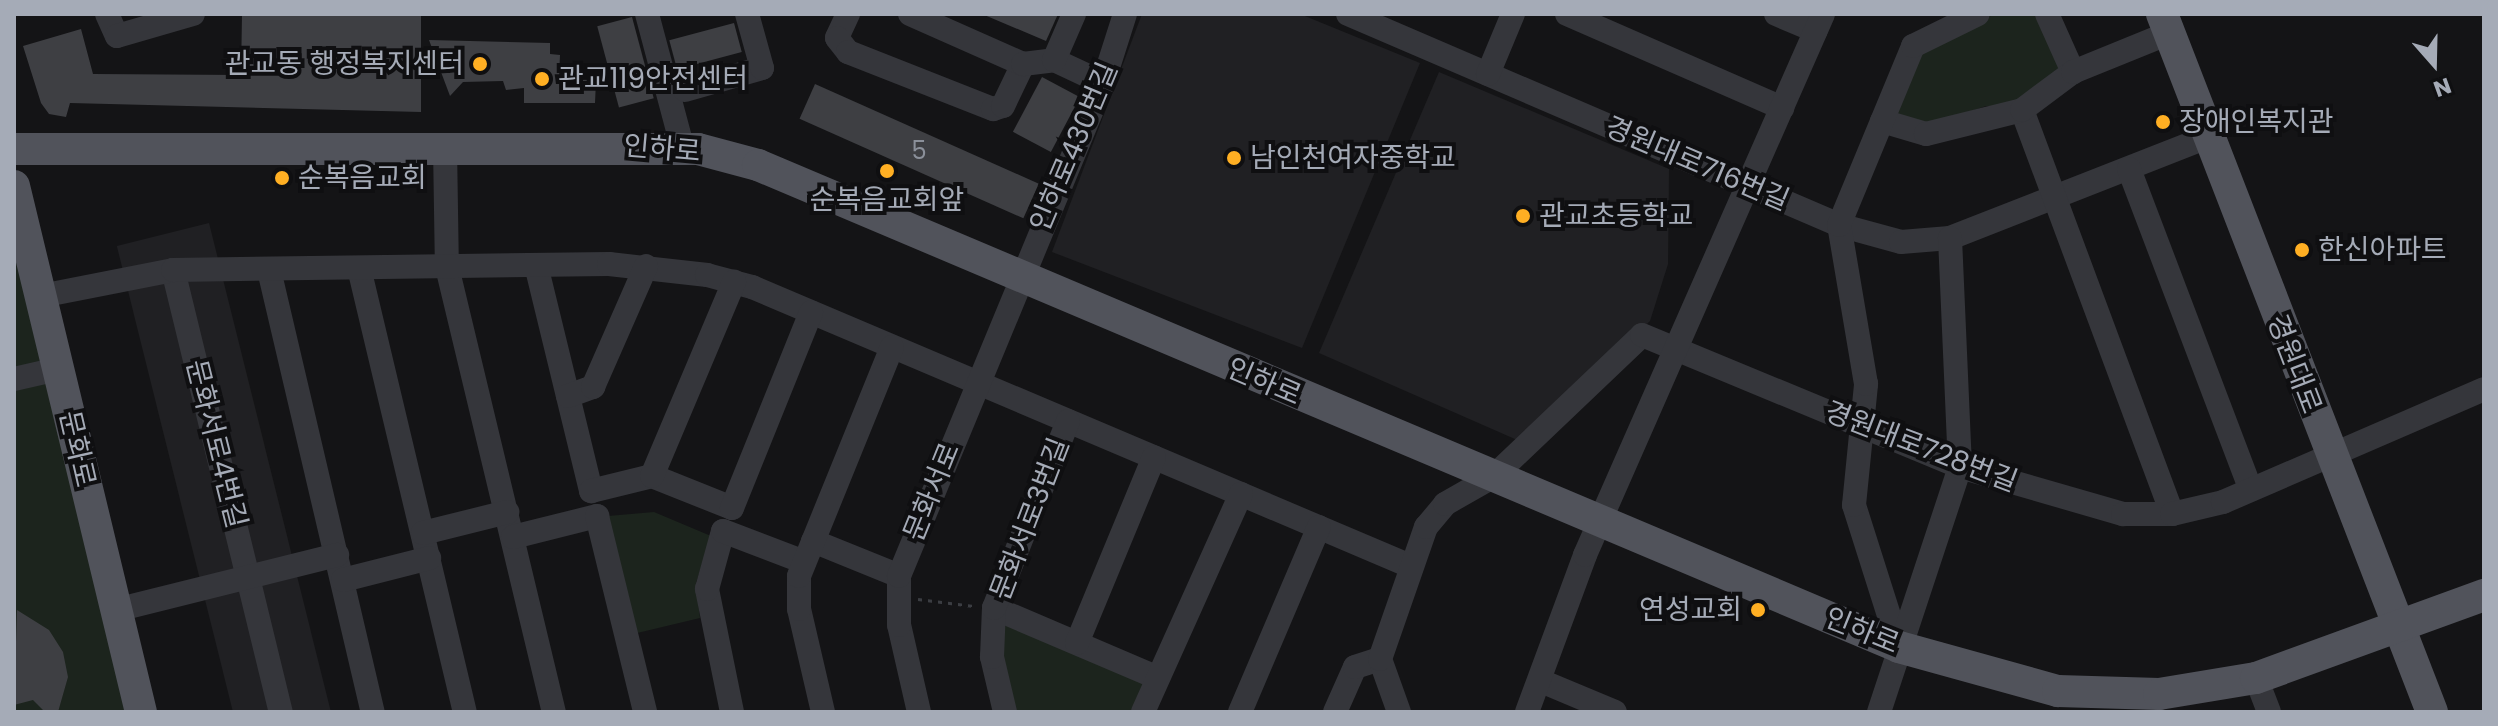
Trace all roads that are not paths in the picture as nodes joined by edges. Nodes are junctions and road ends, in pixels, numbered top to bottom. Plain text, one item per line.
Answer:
1 (107, 14) edge
2 (193, 14) edge
3 (647, 14) edge
4 (747, 14) edge
5 (848, 14) edge
6 (910, 14) edge
7 (1074, 14) edge
8 (1125, 14) edge
9 (1348, 14) edge
10 (1513, 14) edge
11 (1567, 14) edge
12 (1776, 14) edge
13 (1978, 14) edge
14 (2047, 14) edge
15 (1820, 22) edge
16 (2165, 24) edge
17 (1054, 60) junction
18 (1023, 64) junction
19 (2073, 72) junction
20 (1488, 74) junction
21 (1103, 83) junction
22 (685, 90) dead end
23 (1782, 108) junction
24 (2022, 110) junction
25 (1882, 121) junction
26 (2208, 137) junction
27 (445, 146) junction
28 (682, 146) junction
29 (14, 149) edge
30 (2129, 169) junction
31 (14, 186) edge
32 (1748, 186) junction
33 (2054, 198) junction
34 (1839, 225) junction
35 (1950, 238) junction
36 (536, 265) junction
37 (646, 266) junction
38 (447, 267) junction
39 (359, 268) junction
40 (173, 270) junction
41 (269, 270) junction
42 (1018, 279) junction
43 (734, 282) junction
44 (41, 296) junction
45 (811, 312) junction
46 (892, 347) junction
47 (1678, 349) junction
48 (58, 369) junction
49 (14, 379) edge
50 (977, 382) junction
51 (2484, 389) edge
52 (568, 396) junction
53 (1068, 421) junction
54 (1865, 427) junction
55 (2329, 456) junction
56 (1154, 457) junction
57 (1960, 467) junction
58 (652, 476) junction
59 (1494, 476) junction
60 (2251, 490) junction
61 (1241, 494) junction
62 (507, 512) junction
63 (2172, 514) junction
64 (727, 519) junction
65 (1602, 523) junction
66 (1319, 527) junction
67 (423, 533) junction
68 (513, 537) junction
69 (808, 551) junction
70 (337, 555) junction
71 (429, 558) junction
72 (1408, 565) junction
73 (248, 577) junction
74 (343, 580) junction
75 (898, 586) junction
76 (2484, 595) edge
77 (994, 608) junction
78 (116, 610) junction
79 (2399, 630) junction
80 (1077, 643) junction
81 (1899, 647) junction
82 (1380, 659) junction
83 (1158, 678) junction
84 (2256, 678) junction
85 (1541, 681) junction
86 (141, 712) edge
87 (281, 712) edge
88 (373, 712) edge
89 (465, 712) edge
90 (554, 712) edge
91 (645, 712) edge
92 (732, 712) edge
93 (823, 712) edge
94 (919, 712) edge
95 (1005, 712) edge
96 (1143, 712) edge
97 (1240, 712) edge
98 (1335, 712) edge
99 (1399, 712) edge
100 (1527, 712) edge
101 (1615, 712) edge
102 (1879, 712) edge
103 (2269, 712) edge
104 (2432, 712) edge

1 - 2 street
3 - 28 street
4 - 22 street
5 - 18 street
6 - 18 street
7 - 17 street
8 - 21 street, 인하로430번길
9 - 20 street, 경원대로716번길
10 - 20 street
11 - 23 street
12 - 15 street
13 - 25 street
14 - 19 street
15 - 23 street
16 - 19 street
16 - 26 main road, 경원대로
17 - 18 street
17 - 21 street
19 - 24 street
20 - 32 street, 경원대로716번길
21 - 42 street, 인하로430번길
23 - 32 street
24 - 25 street
24 - 33 street
25 - 34 street
26 - 30 street, 경원대로716번길
26 - 55 main road, 경원대로
27 - 28 main road, 인하로
27 - 29 main road, 인하로
27 - 38 street
28 - 42 main road, 인하로
30 - 33 street, 경원대로716번길
30 - 60 street
31 - 44 main road, 문화로
32 - 34 street, 경원대로716번길
32 - 47 street
33 - 35 street, 경원대로716번길
33 - 63 street
34 - 35 street, 경원대로716번길
34 - 54 street
35 - 57 street
36 - 37 street
36 - 38 street
36 - 52 street
37 - 43 street
37 - 52 street
38 - 39 street
38 - 62 street
39 - 41 street
39 - 67 street
40 - 41 street
40 - 44 street
40 - 73 street, 문화서로4번길
41 - 70 street
42 - 50 street, 문화서로
42 - 59 main road, 인하로
43 - 45 street
43 - 58 street
44 - 48 main road, 문화로
45 - 46 street
45 - 64 street
46 - 50 street
46 - 69 street
47 - 54 street, 경원대로728번길
47 - 59 street, 경원대로728번길
47 - 65 street
48 - 49 street
48 - 78 main road, 문화로
50 - 53 street, 문화서로3번길
50 - 75 street, 문화서로
51 - 55 street, 경원대로728번길
52 - 58 street
53 - 56 street, 문화서로3번길
53 - 77 street, 문화서로3번길
54 - 57 street, 경원대로728번길
54 - 81 street
55 - 60 street, 경원대로728번길
55 - 79 main road, 경원대로
56 - 61 street, 문화서로3번길
56 - 80 street
57 - 63 street, 경원대로728번길
57 - 81 street
58 - 64 street
59 - 65 main road, 인하로
59 - 72 street
60 - 63 street, 경원대로728번길
61 - 66 street, 문화서로3번길
61 - 83 street
62 - 67 street
62 - 68 street
64 - 69 street
64 - 92 street
65 - 81 main road, 인하로
65 - 85 street
66 - 72 street, 문화서로3번길
66 - 97 street
67 - 71 street
68 - 90 street
68 - 91 street
69 - 75 street
69 - 93 street
70 - 73 street
70 - 74 street
71 - 74 street
71 - 89 street
72 - 82 street
73 - 78 street
73 - 87 street, 문화서로4번길
74 - 88 street
75 - 94 street
76 - 79 main road, 인하로
77 - 80 street
77 - 95 street, 문화서로3번길
78 - 86 main road, 문화로
79 - 84 main road, 인하로
79 - 104 main road, 경원대로
80 - 83 street
81 - 84 main road, 인하로
81 - 102 street
82 - 98 street
82 - 99 street
83 - 96 street
84 - 103 street
85 - 100 street
85 - 101 street

